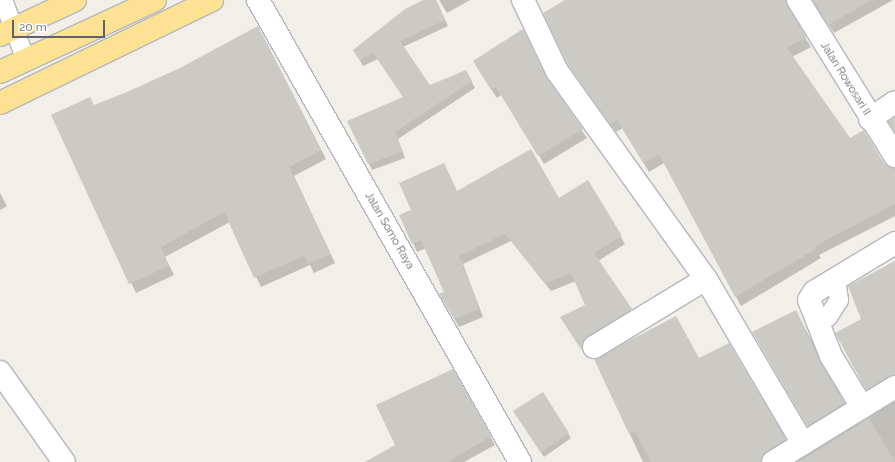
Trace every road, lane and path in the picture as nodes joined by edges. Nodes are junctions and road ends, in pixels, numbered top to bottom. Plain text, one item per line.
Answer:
1 (3, 0) edge
2 (75, 0) edge
3 (155, 0) edge
4 (212, 0) edge
5 (258, 0) edge
6 (523, 0) edge
7 (798, 0) edge
8 (7, 32) edge
9 (26, 60) junction
10 (0, 72) edge
11 (0, 102) edge
12 (895, 102) edge
13 (870, 118) junction
14 (895, 156) edge
15 (895, 243) edge
16 (706, 279) junction
17 (594, 347) dead end
18 (0, 372) edge
19 (895, 388) edge
20 (862, 407) junction
21 (803, 444) junction
22 (64, 462) edge
23 (520, 462) edge
24 (773, 462) edge

1 - 8 lane
2 - 8 highway
3 - 9 highway
4 - 11 highway
5 - 23 street, Jalan Somo Raya
6 - 16 street
7 - 13 street, Jalan Rowosari II
8 - 9 lane
9 - 10 highway
12 - 13 street
13 - 14 street, Jalan Rowosari II
15 - 20 street
16 - 17 street
16 - 21 street
18 - 22 street
19 - 20 street
20 - 21 street
21 - 24 street

